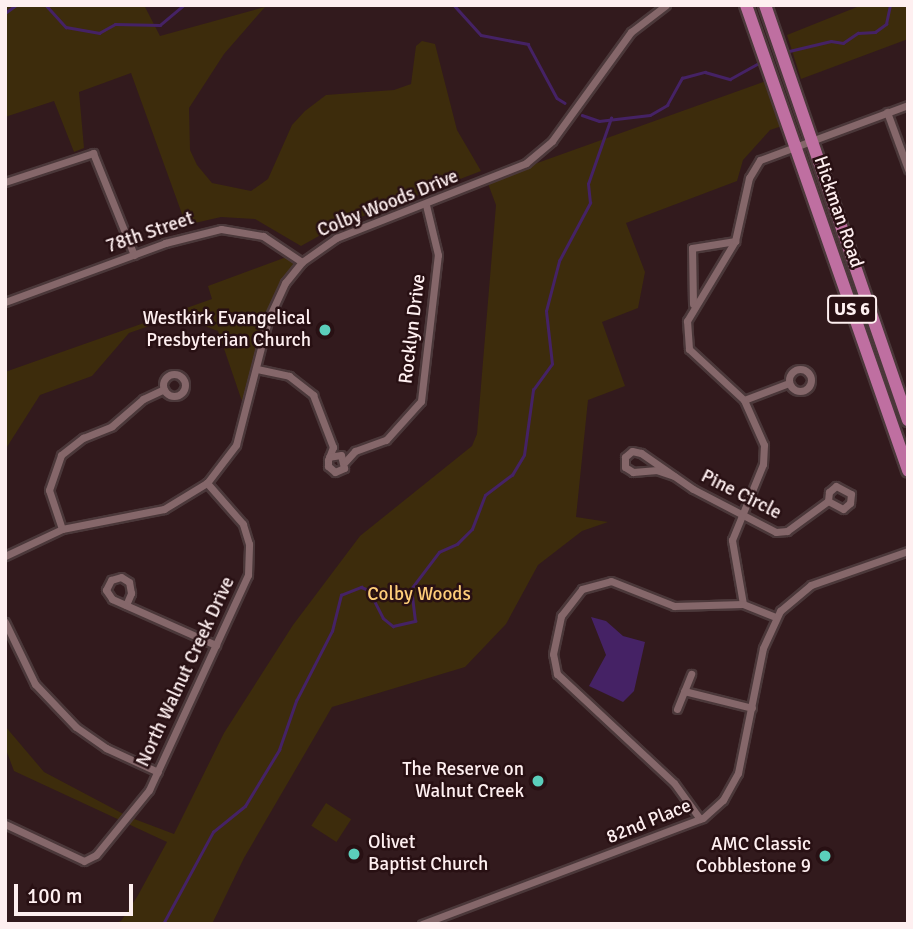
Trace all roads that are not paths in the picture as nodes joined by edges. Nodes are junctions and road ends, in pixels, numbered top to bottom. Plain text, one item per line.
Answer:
1 (666, 5) edge
2 (747, 5) edge
3 (765, 5) edge
4 (908, 104) edge
5 (887, 112) junction
6 (811, 141) junction
7 (795, 146) junction
8 (908, 169) edge
9 (5, 182) edge
10 (426, 205) junction
11 (735, 241) junction
12 (134, 255) junction
13 (302, 262) junction
14 (5, 302) edge
15 (694, 307) junction
16 (257, 369) junction
17 (789, 383) dead end
18 (164, 388) dead end
19 (744, 400) junction
20 (908, 421) edge
21 (329, 457) junction
22 (345, 462) junction
23 (908, 471) edge
24 (674, 476) junction
25 (207, 483) junction
26 (828, 501) dead end
27 (741, 513) junction
28 (62, 529) junction
29 (908, 551) edge
30 (5, 556) edge
31 (743, 604) junction
32 (126, 605) dead end
33 (775, 617) junction
34 (5, 622) edge
35 (216, 645) junction
36 (691, 674) dead end
37 (684, 691) junction
38 (752, 708) junction
39 (677, 709) dead end
40 (158, 772) junction
41 (700, 820) junction
42 (5, 824) edge
43 (422, 924) edge

1 - 10 street, Colby Woods Drive
2 - 7 main road, Hickman Road / US 6
3 - 6 main road, Hickman Road / US 6
4 - 5 street
5 - 6 street
5 - 8 street
6 - 7 street
6 - 20 main road, Hickman Road / US 6
7 - 11 street
7 - 23 main road, Hickman Road / US 6
9 - 12 street
10 - 13 street, Colby Woods Drive
10 - 22 street, Rocklyn Drive
11 - 15 street
11 - 15 street
12 - 13 street, 78th Street
12 - 14 street, 78th Street
13 - 16 street, Colby Woods Drive
15 - 19 street
16 - 21 street
16 - 25 street, Colby Woods Drive
17 - 19 street
18 - 28 street
19 - 27 street
21 - 22 street
21 - 22 street
24 - 24 street, Pine Circle
24 - 27 street, Pine Circle
25 - 28 street, Colby Woods Drive
25 - 35 street, North Walnut Creek Drive
26 - 27 street, Pine Circle
27 - 31 street
28 - 30 street, Colby Woods Drive
29 - 33 street
31 - 33 street
31 - 41 street
32 - 35 street
33 - 38 street, 82nd Place
34 - 40 street
35 - 40 street, North Walnut Creek Drive
36 - 37 street
37 - 38 street
37 - 39 street
38 - 41 street, 82nd Place
40 - 42 street, North Walnut Creek Drive
41 - 43 street, 82nd Place

